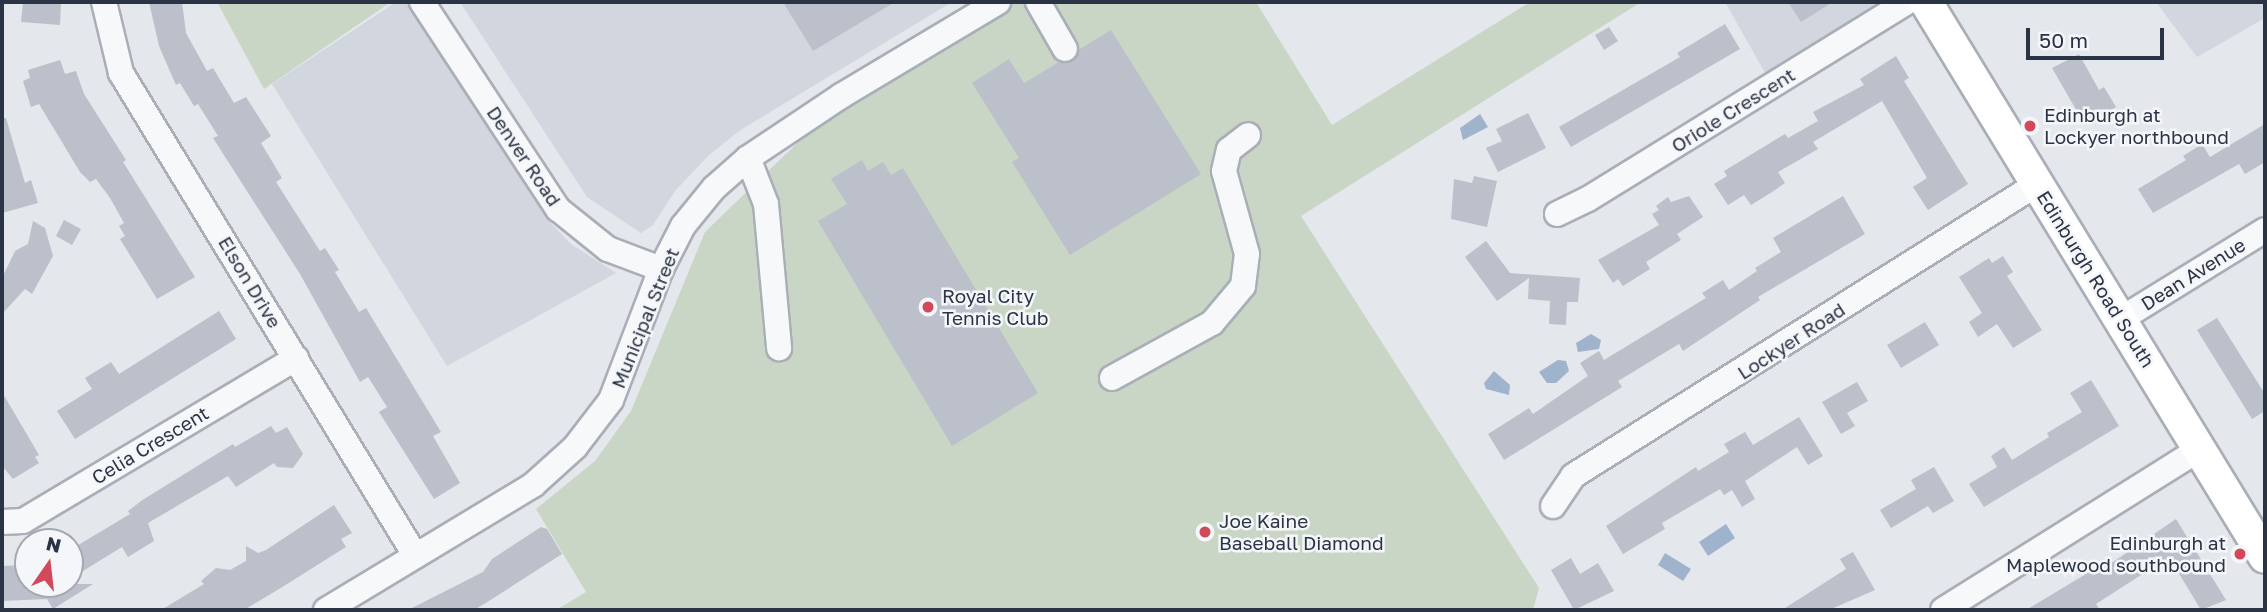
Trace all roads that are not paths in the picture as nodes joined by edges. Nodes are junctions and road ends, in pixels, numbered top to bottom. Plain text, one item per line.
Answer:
1 (104, 2) edge
2 (422, 2) edge
3 (998, 2) edge
4 (1038, 2) edge
5 (1907, 2) edge
6 (1926, 2) edge
7 (1065, 49) dead end
8 (1248, 135) dead end
9 (748, 158) junction
10 (2037, 184) junction
11 (1556, 214) dead end
12 (2265, 230) edge
13 (661, 269) junction
14 (2121, 319) junction
15 (779, 348) dead end
16 (296, 358) junction
17 (1112, 379) dead end
18 (2200, 449) junction
19 (1553, 506) dead end
20 (2, 522) edge
21 (2260, 537) edge
22 (415, 555) junction
23 (326, 610) edge
24 (1943, 610) edge

1 - 16 street, Elson Drive
2 - 13 street, Denver Road
3 - 9 street, Municipal Street
4 - 7 street
5 - 11 street, Oriole Crescent
6 - 10 main road, Edinburgh Road South
8 - 17 street
9 - 13 street, Municipal Street
9 - 15 street
10 - 14 main road, Edinburgh Road South
10 - 19 street, Lockyer Road
12 - 14 street, Dean Avenue
13 - 22 street, Municipal Street
14 - 18 main road, Edinburgh Road South
16 - 20 street, Celia Crescent
16 - 22 street, Elson Drive
18 - 21 main road, Edinburgh Road South
18 - 24 street
22 - 23 street, Municipal Street

